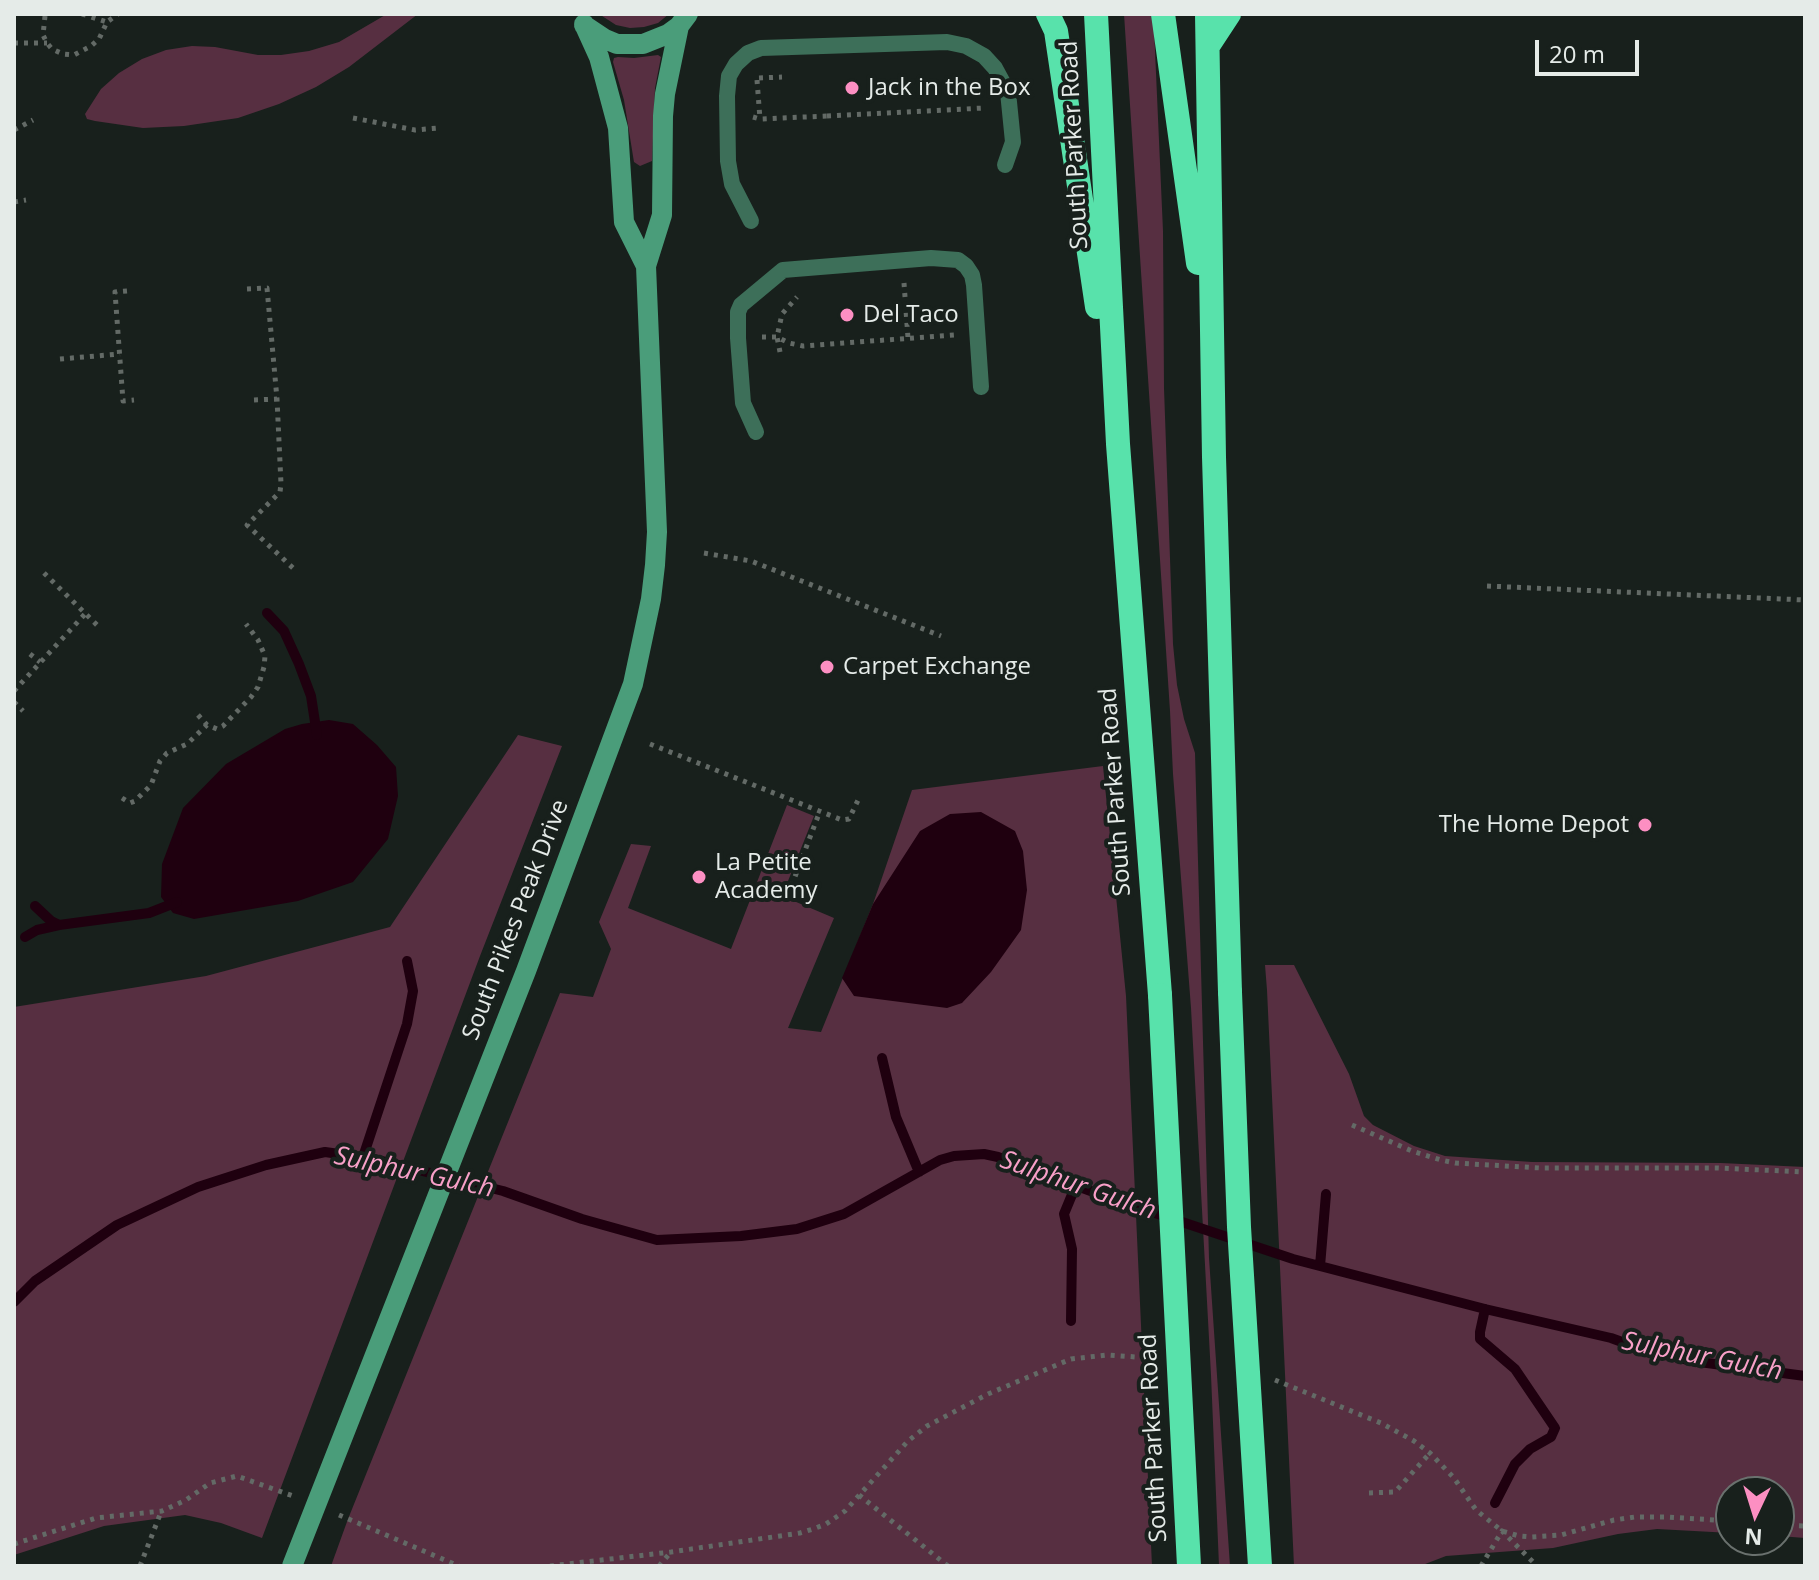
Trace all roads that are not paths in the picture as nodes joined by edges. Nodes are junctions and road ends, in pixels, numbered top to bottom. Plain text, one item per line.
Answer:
1 (1048, 14) edge
2 (1096, 14) edge
3 (1163, 14) edge
4 (1207, 14) edge
5 (1229, 14) edge
6 (580, 19) edge
7 (684, 20) edge
8 (1208, 46) junction
9 (1005, 165) dead end
10 (751, 221) dead end
11 (646, 266) junction
12 (1212, 360) junction
13 (981, 387) dead end
14 (756, 432) dead end
15 (1118, 444) junction
16 (292, 1566) edge
17 (1189, 1566) edge
18 (1260, 1566) edge

1 - 15 highway
2 - 15 highway, South Parker Road
3 - 12 highway
4 - 8 highway
5 - 8 highway
6 - 7 street
6 - 11 street, South Pikes Peak Drive
7 - 11 street, South Pikes Peak Drive
8 - 12 highway
9 - 10 lane
11 - 16 street, South Pikes Peak Drive
12 - 18 highway, bridge
13 - 14 lane
15 - 17 highway, South Parker Road, bridge

